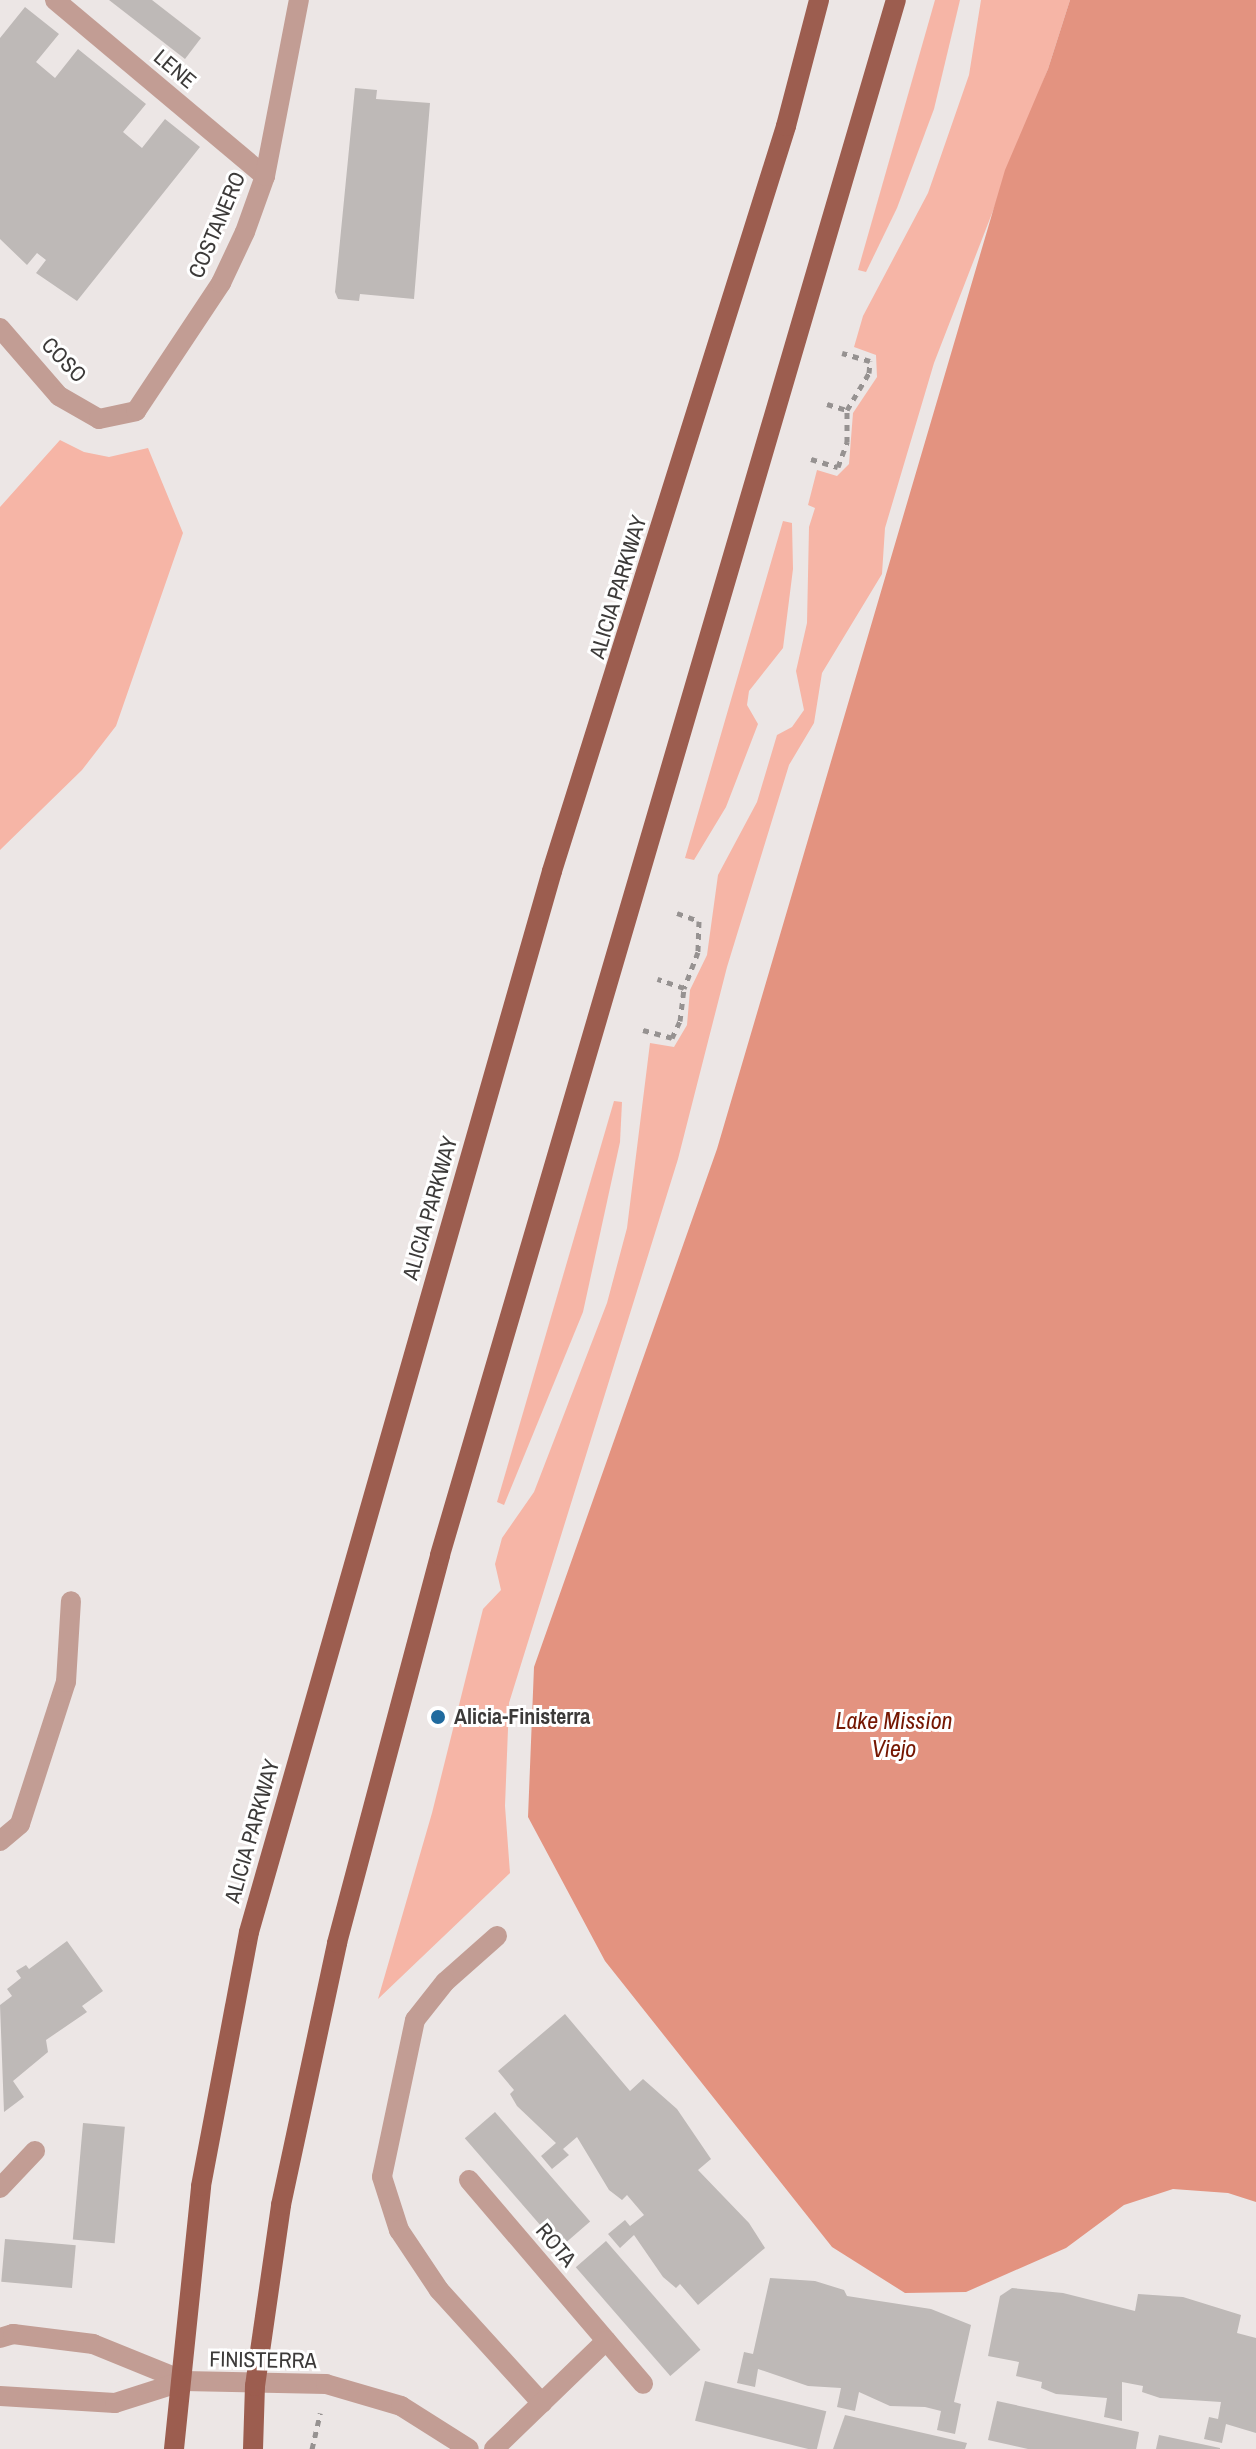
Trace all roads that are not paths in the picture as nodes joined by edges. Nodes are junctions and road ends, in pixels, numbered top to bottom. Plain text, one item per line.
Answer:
1 (55, 0) edge
2 (299, 0) edge
3 (819, 0) edge
4 (896, 0) edge
5 (265, 176) junction
6 (0, 328) edge
7 (99, 419) joint
8 (71, 1601) dead end
9 (0, 1841) edge
10 (497, 1936) dead end
11 (35, 2151) dead end
12 (469, 2180) dead end
13 (0, 2188) edge
14 (0, 2338) edge
15 (606, 2341) junction
16 (184, 2381) junction
17 (643, 2384) dead end
18 (255, 2386) junction
19 (0, 2396) edge
20 (542, 2403) junction
21 (174, 2449) edge
22 (253, 2449) edge
23 (469, 2449) edge
24 (494, 2449) edge

1 - 5 street, LENE
2 - 5 street, COSTANERO
3 - 16 main road, ALICIA PARKWAY
4 - 18 main road
5 - 7 street, COSTANERO
6 - 7 street, COSO
8 - 9 street
10 - 20 street
11 - 13 street
12 - 15 street, ROTA
14 - 16 street
15 - 17 street, ROTA
15 - 20 street
16 - 18 street, FINISTERRA
16 - 19 street
16 - 21 main road, ALICIA PARKWAY
18 - 22 main road
18 - 23 street, FINISTERRA
20 - 24 street

